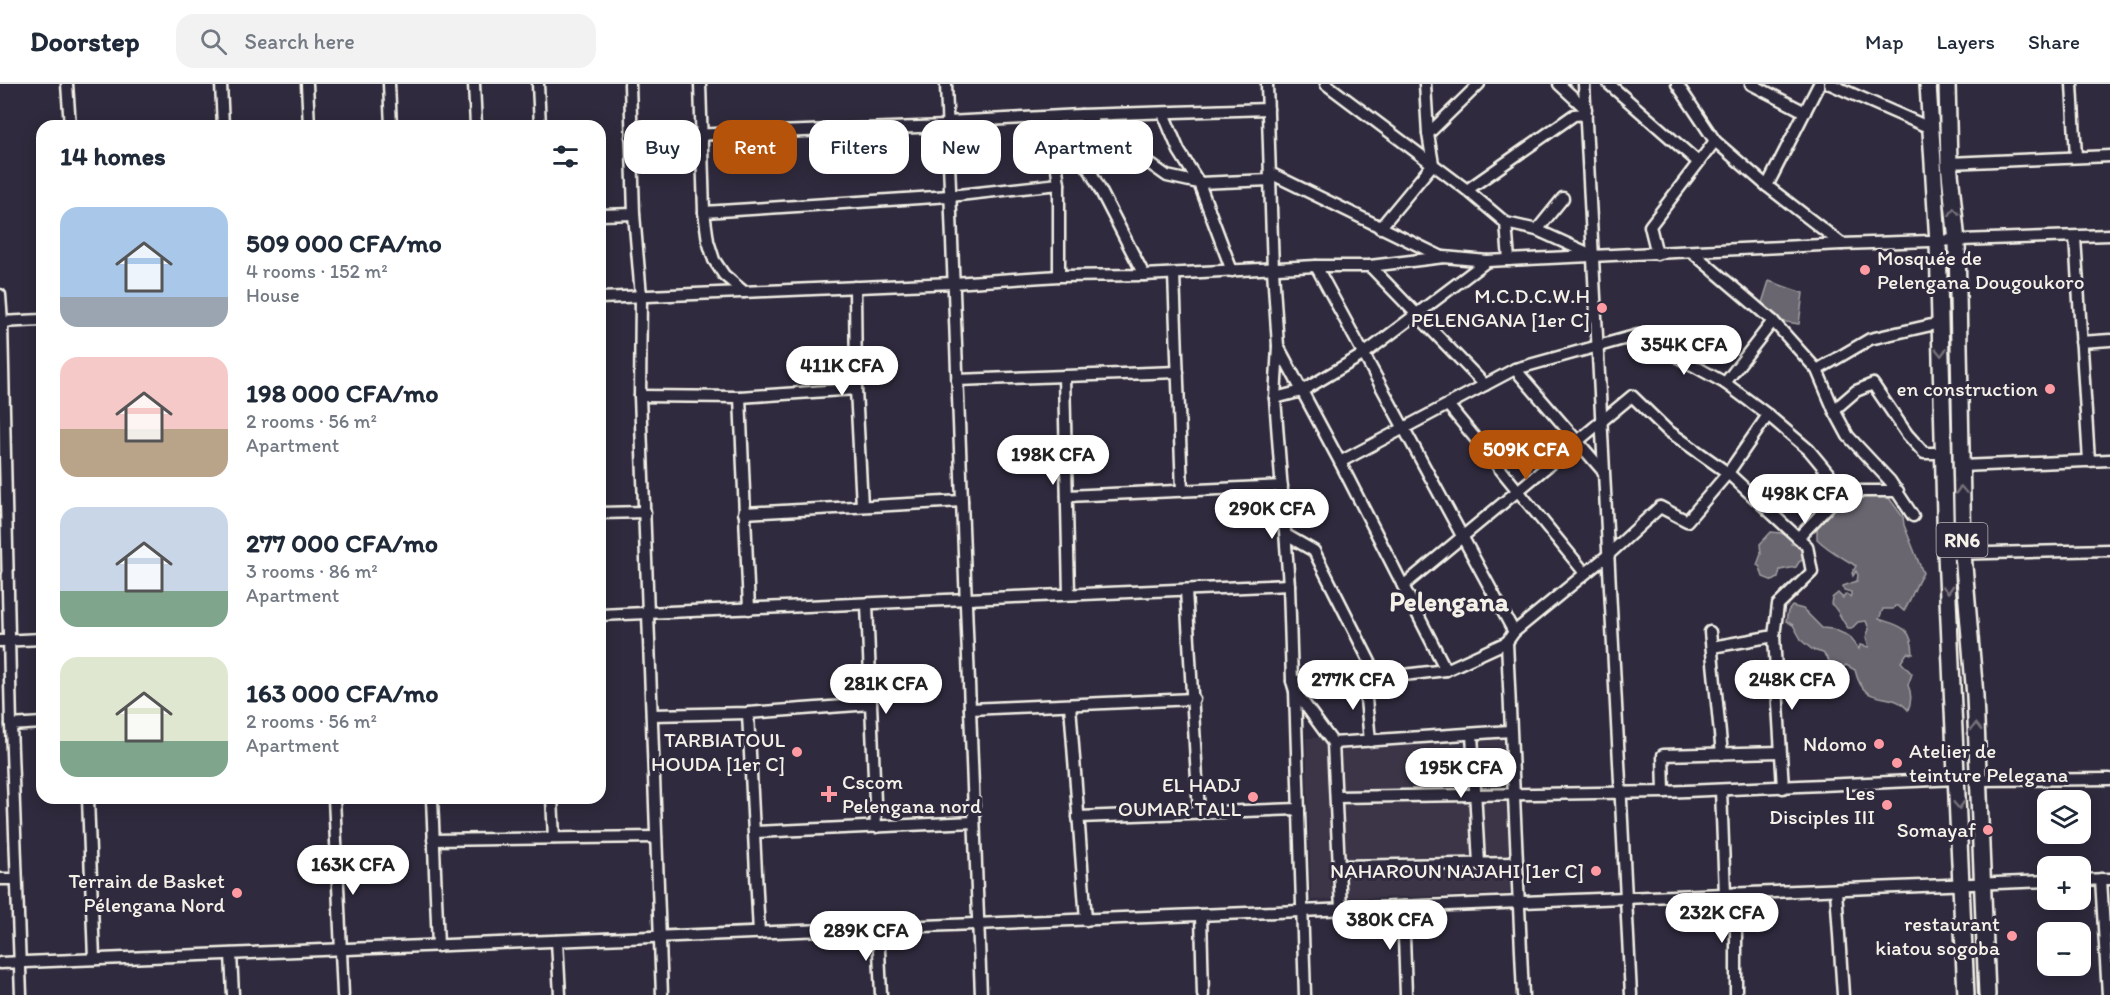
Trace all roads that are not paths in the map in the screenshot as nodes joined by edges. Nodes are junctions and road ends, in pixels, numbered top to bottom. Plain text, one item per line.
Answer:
1 (67, 84) edge
2 (221, 84) edge
3 (308, 84) edge
4 (389, 84) edge
5 (474, 84) edge
6 (538, 84) edge
7 (630, 84) edge
8 (700, 84) edge
9 (946, 84) edge
10 (1267, 84) edge
11 (1326, 84) edge
12 (1425, 84) edge
13 (1479, 84) edge
14 (1558, 84) edge
15 (1584, 84) edge
16 (1610, 84) edge
17 (1677, 84) edge
18 (1751, 84) edge
19 (1819, 84) edge
20 (1830, 84) edge
21 (1928, 84) edge
22 (1947, 84) edge
23 (2072, 84) edge
24 (1268, 109) junction
25 (1586, 112) junction
26 (1805, 112) junction
27 (1163, 113) junction
28 (1081, 115) junction
29 (1050, 118) junction
30 (70, 120) edge
31 (223, 120) edge
32 (309, 120) edge
33 (391, 120) edge
34 (476, 120) edge
35 (540, 120) edge
36 (631, 120) edge
37 (701, 120) edge
38 (947, 120) edge
39 (1001, 121) edge
40 (921, 125) edge
41 (1930, 128) junction
42 (701, 133) joint
43 (1428, 134) junction
44 (1715, 141) junction
45 (2110, 156) edge
46 (2076, 157) junction
47 (1698, 162) junction
48 (1949, 163) junction
49 (1433, 164) junction
50 (632, 174) edge
51 (949, 174) edge
52 (1270, 177) junction
53 (1199, 183) junction
54 (1059, 184) junction
55 (1767, 186) junction
56 (1467, 190) junction
57 (950, 196) junction
58 (1563, 198) dead end
59 (704, 212) junction
60 (634, 214) junction
61 (606, 215) edge
62 (1506, 223) junction
63 (1380, 228) junction
64 (1537, 230) junction
65 (2110, 235) edge
66 (2076, 237) junction
67 (1938, 242) junction
68 (1957, 242) junction
69 (1842, 244) junction
70 (1692, 252) junction
71 (1657, 254) junction
72 (1592, 255) junction
73 (1444, 258) junction
74 (1509, 260) junction
75 (1487, 261) junction
76 (1316, 266) junction
77 (1370, 266) junction
78 (1273, 270) junction
79 (1232, 272) junction
80 (1174, 274) junction
81 (1144, 275) junction
82 (1059, 276) junction
83 (952, 283) junction
84 (855, 287) junction
85 (744, 292) junction
86 (0, 295) edge
87 (641, 296) junction
88 (606, 297) edge
89 (1418, 315) junction
90 (36, 321) edge
91 (1773, 321) junction
92 (1, 322) edge
93 (1941, 323) junction
94 (2110, 340) edge
95 (2081, 342) junction
96 (1278, 346) junction
97 (1597, 347) junction
98 (1364, 354) junction
99 (1515, 369) junction
100 (1817, 369) junction
101 (1178, 372) junction
102 (1064, 376) junction
103 (957, 380) junction
104 (1725, 383) junction
105 (1485, 384) junction
106 (856, 389) junction
107 (1302, 391) junction
108 (640, 396) junction
109 (740, 397) junction
110 (1275, 398) junction
111 (1448, 405) junction
112 (1834, 410) junction
113 (1768, 416) junction
114 (1601, 421) junction
115 (1404, 429) junction
116 (1577, 442) junction
117 (1944, 453) junction
118 (2110, 460) edge
119 (2089, 461) junction
120 (1340, 462) junction
121 (1960, 466) junction
122 (1603, 471) junction
123 (1728, 473) junction
124 (1282, 486) junction
125 (1843, 490) junction
126 (1182, 491) junction
127 (1898, 491) junction
128 (1517, 492) junction
129 (1067, 496) junction
130 (962, 501) junction
131 (862, 506) junction
132 (645, 512) junction
133 (606, 513) edge
134 (744, 513) junction
135 (1913, 516) dead end
136 (1286, 535) junction
137 (1462, 537) junction
138 (1798, 538) junction
139 (2110, 550) edge
140 (1946, 554) junction
141 (1963, 554) junction
142 (1608, 555) junction
143 (1585, 573) junction
144 (1289, 585) junction
145 (1403, 586) junction
146 (1186, 590) junction
147 (1069, 594) junction
148 (966, 599) junction
149 (867, 604) junction
150 (748, 609) junction
151 (648, 613) junction
152 (606, 615) edge
153 (1514, 632) junction
154 (1710, 632) dead end
155 (1774, 636) junction
156 (36, 639) edge
157 (5, 641) edge
158 (1507, 642) junction
159 (1712, 647) junction
160 (1446, 670) junction
161 (1364, 678) junction
162 (1378, 678) junction
163 (1293, 686) junction
164 (1194, 699) junction
165 (871, 704) junction
166 (1070, 705) junction
167 (970, 709) junction
168 (748, 712) junction
169 (652, 715) junction
170 (36, 723) edge
171 (11, 725) junction
172 (1510, 731) junction
173 (1472, 734) junction
174 (1370, 741) junction
175 (1333, 743) junction
176 (1780, 752) junction
177 (1722, 754) junction
178 (1958, 779) junction
179 (2110, 779) edge
180 (1977, 780) junction
181 (1783, 788) junction
182 (1721, 790) junction
183 (1620, 792) junction
184 (1664, 792) junction
185 (1513, 793) junction
186 (1475, 794) junction
187 (1336, 797) junction
188 (88, 804) edge
189 (334, 804) edge
190 (432, 804) edge
191 (552, 804) edge
192 (1299, 809) junction
193 (1199, 813) junction
194 (1078, 817) junction
195 (974, 822) junction
196 (876, 827) junction
197 (754, 832) junction
198 (656, 837) junction
199 (554, 838) junction
200 (433, 840) junction
201 (1516, 863) junction
202 (1479, 864) junction
203 (1339, 866) junction
204 (0, 879) edge
205 (16, 879) junction
206 (2106, 879) edge
207 (2091, 880) edge
208 (2037, 881) edge
209 (1963, 883) junction
210 (1983, 883) junction
211 (1836, 890) junction
212 (1725, 894) junction
213 (1736, 894) junction
214 (1626, 897) junction
215 (1518, 902) junction
216 (1403, 907) junction
217 (1341, 909) junction
218 (1303, 911) junction
219 (1201, 915) junction
220 (1086, 920) junction
221 (978, 924) junction
222 (878, 928) junction
223 (759, 933) junction
224 (660, 937) junction
225 (557, 941) junction
226 (438, 946) junction
227 (341, 950) junction
228 (231, 954) junction
229 (94, 959) junction
230 (0, 963) edge
231 (19, 963) junction
232 (2108, 988) edge
233 (21, 995) edge
234 (233, 995) edge
235 (343, 995) edge
236 (560, 995) edge
237 (662, 995) edge
238 (881, 995) edge
239 (981, 995) edge
240 (1203, 995) edge
241 (1305, 995) edge
242 (1406, 995) edge
243 (1523, 995) edge
244 (1631, 995) edge
245 (1736, 995) edge
246 (1843, 995) edge
247 (1966, 995) edge
248 (1987, 995) edge

1 - 30 street
2 - 31 street
3 - 32 street
4 - 33 street
5 - 34 street
6 - 35 street
7 - 36 street
8 - 37 street
9 - 38 street
10 - 24 street
11 - 49 street
12 - 43 street
13 - 43 street
14 - 25 street
15 - 25 street
16 - 47 street
17 - 44 street
18 - 26 street
19 - 26 street
20 - 41 street
21 - 41 highway, RN6
22 - 48 highway, RN6
23 - 46 street
24 - 27 street
24 - 52 street
25 - 56 street
25 - 72 street
26 - 55 street
27 - 28 street
27 - 53 street
28 - 29 street
28 - 53 street
29 - 39 street
29 - 54 street
29 - 81 street
40 - 42 street
41 - 67 highway, RN6
42 - 59 street
43 - 49 street
44 - 47 street
44 - 55 street
45 - 46 street
46 - 48 street
47 - 71 street
68 -> 48 highway, RN6
49 - 56 street
49 - 63 street
50 - 60 street
51 - 57 street
52 - 53 street
52 - 63 street
52 - 78 street
53 - 79 street
54 - 57 street
54 - 82 street
55 - 69 street
56 - 62 street
57 - 59 street
57 - 83 street
58 - 64 street
59 - 85 street
60 - 61 street
60 - 87 street
62 - 64 street
62 - 74 street
63 - 73 street
64 - 72 street
65 - 66 street
66 - 68 street
66 - 95 street
67 - 68 street
67 - 69 street
67 - 93 highway, RN6
68 - 121 highway, RN6
69 - 70 street
70 - 71 street
70 - 91 street
71 - 72 street
72 - 74 street
72 - 97 street
73 - 75 street
73 - 77 street
74 - 75 street
75 - 89 street
76 - 77 street
76 - 78 street
76 - 98 street
77 - 89 street
78 - 79 street
78 - 96 street
79 - 80 street
80 - 81 street
80 - 101 street
81 - 82 street
82 - 83 street
83 - 84 street
83 - 103 street
84 - 85 street
84 - 106 street
85 - 87 street
86 - 92 street
87 - 88 street
87 - 108 street
89 - 98 street
89 - 105 street
90 - 92 street
91 - 100 street
91 - 104 street
92 - 157 street
93 - 100 street
93 -> 117 highway, RN6
94 - 95 street
95 - 119 street
96 - 107 street
96 - 110 street
97 - 99 street
97 - 104 street
97 - 114 street
98 - 107 street
98 - 115 street
99 - 105 street
99 - 116 street
100 - 112 street
101 - 102 street
101 - 126 street
102 - 103 street
102 - 129 street
103 - 130 street
104 - 113 street
105 - 111 street
106 - 109 street
106 - 131 street
107 - 110 street
107 - 120 street
108 - 109 street
108 - 132 street
109 - 134 street
110 - 124 street
111 - 115 street
111 - 128 street
112 - 117 street
112 - 127 street
113 - 123 street
113 - 125 street
114 - 116 street
114 - 122 street
114 - 123 street
115 - 120 street
115 - 137 street
116 - 122 street
116 - 128 street
117 - 140 highway, RN6
118 - 119 street
119 - 121 street
120 - 145 street
141 -> 121 highway, RN6
122 - 142 street
123 - 138 street
123 - 142 street
124 - 126 street
124 - 136 street
125 - 127 street
125 - 138 street
126 - 129 street
127 - 135 street
128 - 137 street
128 - 143 street
129 - 147 street
130 - 131 street
130 - 148 street
131 - 134 street
132 - 133 street
132 - 151 street
134 - 150 street
136 - 144 street
136 - 162 street
137 - 145 street
137 - 153 street
138 - 155 street
139 - 141 street
140 - 141 street
140 -> 178 highway, RN6
180 -> 141 highway, RN6
142 - 143 street
142 - 183 street
143 - 153 street
144 - 146 street
144 - 163 street
145 - 160 street
146 - 147 street
146 - 164 street
147 - 148 street
148 - 149 street
148 - 167 street
149 - 150 street
149 - 165 street
150 - 151 street
151 - 152 street
151 - 169 street
153 - 158 street
154 - 159 street
155 - 159 street
155 - 176 street
156 - 157 street
157 - 171 street
158 - 160 street
158 - 172 street
159 - 177 street
160 - 162 street
161 - 162 street
161 - 163 street
161 - 174 street
163 - 175 street
163 - 192 street
164 - 166 street
164 - 193 street
165 - 168 street
165 - 196 street
166 - 167 street
166 - 194 street
167 - 195 street
168 - 169 street
168 - 197 street
169 - 198 street
170 - 171 street
171 - 205 street
172 - 173 street
172 - 185 street
173 - 174 street
173 - 186 street
174 - 175 street
175 - 187 street
176 - 177 street
176 - 181 street
177 - 184 street
178 - 181 street
178 -> 209 highway, RN6
179 - 180 street
180 - 210 highway, RN6
181 - 182 street
182 - 184 street
182 - 212 street
183 - 184 street
183 - 185 street
183 - 214 street
185 - 186 street
185 - 201 street
186 - 187 street
186 - 202 street
187 - 203 street
188 - 229 street
189 - 227 street
190 - 200 street
191 - 199 street
192 - 193 street
192 - 218 street
193 - 194 street
194 - 220 street
195 - 196 street
195 - 221 street
196 - 197 street
197 - 223 street
198 - 199 street
198 - 224 street
199 - 200 street
200 - 226 street
201 - 202 street
201 - 215 street
202 - 203 street
203 - 217 street
204 - 205 street
205 - 231 street
206 - 207 street
206 - 232 street
208 - 210 street
209 - 210 street
209 - 211 street
209 - 247 highway, RN6
210 - 248 highway, RN6
211 - 213 street
211 - 246 street
212 - 213 street
212 - 214 street
213 - 245 street
214 - 215 street
214 - 244 street
215 - 216 street
215 - 243 street
216 - 217 street
216 - 242 street
217 - 218 street
218 - 219 street
218 - 241 street
219 - 220 street
219 - 240 street
220 - 221 street
221 - 222 street
221 - 239 street
222 - 223 street
222 - 238 street
223 - 224 street
224 - 225 street
224 - 237 street
225 - 226 street
225 - 236 street
226 - 227 street
227 - 228 street
227 - 235 street
228 - 229 street
228 - 234 street
229 - 231 street
230 - 231 street
231 - 233 street

